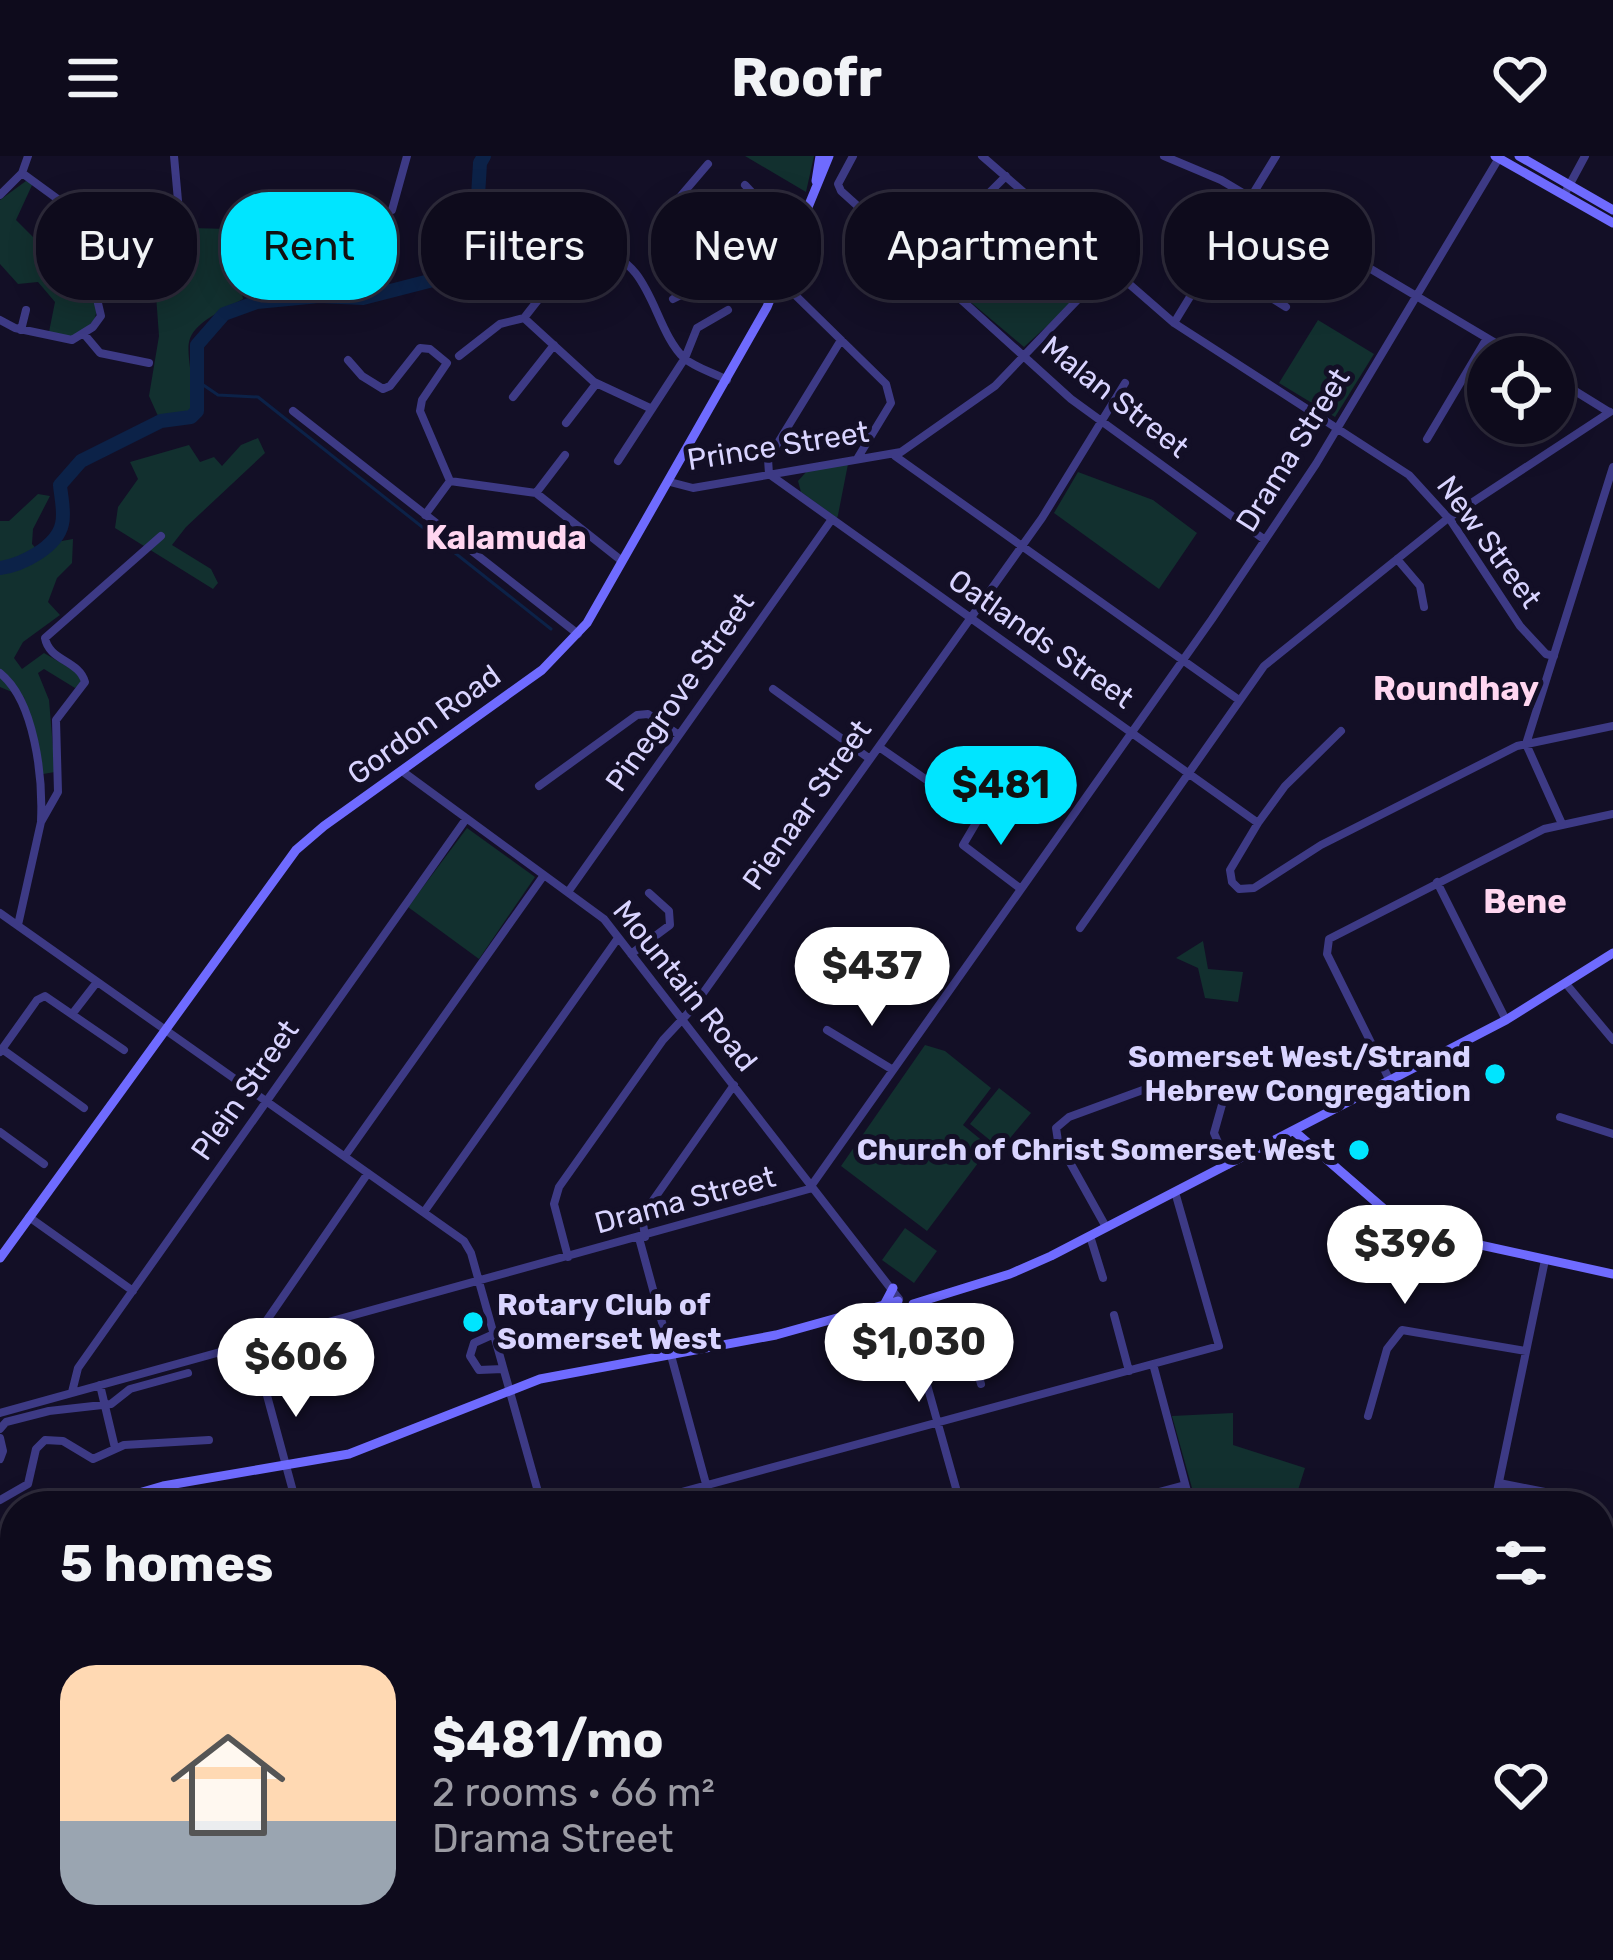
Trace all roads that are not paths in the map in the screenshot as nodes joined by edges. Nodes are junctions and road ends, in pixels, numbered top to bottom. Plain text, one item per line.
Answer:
1 (28, 156) edge
2 (174, 156) edge
3 (407, 156) edge
4 (825, 156) edge
5 (854, 156) edge
6 (982, 156) edge
7 (1164, 156) edge
8 (1276, 156) edge
9 (1519, 156) edge
10 (1586, 156) edge
11 (1497, 157) edge
12 (709, 164) dead end
13 (22, 172) junction
14 (1006, 176) junction
15 (745, 184) dead end
16 (1566, 190) junction
17 (177, 192) edge
18 (397, 192) edge
19 (684, 192) edge
20 (752, 192) edge
21 (814, 192) edge
22 (990, 192) edge
23 (1024, 192) edge
24 (1242, 192) edge
25 (1254, 192) edge
26 (0, 194) edge
27 (1613, 210) edge
28 (1613, 223) edge
29 (1372, 269) edge
30 (1429, 277) junction
31 (1140, 294) edge
32 (1417, 296) junction
33 (770, 300) edge
34 (802, 300) edge
35 (1077, 300) edge
36 (1188, 300) edge
37 (1275, 300) edge
38 (1434, 306) junction
39 (1286, 307) dead end
40 (26, 310) dead end
41 (728, 310) dead end
42 (524, 319) junction
43 (0, 320) edge
44 (1174, 323) junction
45 (21, 330) junction
46 (84, 334) junction
47 (1484, 336) edge
48 (841, 340) junction
49 (554, 345) junction
50 (459, 356) dead end
51 (1023, 356) junction
52 (685, 358) junction
53 (348, 360) dead end
54 (148, 363) dead end
55 (1467, 372) edge
56 (727, 380) junction
57 (1125, 383) dead end
58 (596, 384) junction
59 (1575, 391) edge
60 (513, 397) dead end
61 (652, 409) junction
62 (293, 411) dead end
63 (1611, 413) edge
64 (1099, 421) junction
65 (566, 423) dead end
66 (1336, 430) junction
67 (873, 432) junction
68 (1427, 440) dead end
69 (890, 454) junction
70 (565, 455) dead end
71 (856, 459) junction
72 (618, 461) dead end
73 (1613, 467) edge
74 (800, 469) junction
75 (769, 474) junction
76 (450, 481) junction
77 (670, 482) junction
78 (536, 494) junction
79 (796, 494) junction
80 (425, 514) junction
81 (832, 519) junction
82 (1447, 519) junction
83 (161, 536) dead end
84 (1265, 540) junction
85 (1022, 546) junction
86 (1397, 559) junction
87 (624, 563) junction
88 (1424, 607) dead end
89 (970, 618) junction
90 (578, 634) junction
91 (1554, 656) junction
92 (1183, 661) junction
93 (0, 673) edge
94 (773, 689) dead end
95 (1239, 700) junction
96 (1613, 726) edge
97 (1341, 731) dead end
98 (1132, 733) junction
99 (679, 735) junction
100 (1526, 744) junction
101 (879, 747) junction
102 (870, 759) junction
103 (402, 771) junction
104 (1190, 774) junction
105 (931, 783) dead end
106 (538, 785) dead end
107 (986, 806) dead end
108 (1613, 814) edge
109 (466, 819) junction
110 (41, 822) junction
111 (1258, 823) junction
112 (1562, 824) junction
113 (544, 875) junction
114 (1437, 882) junction
115 (1022, 890) junction
116 (568, 892) junction
117 (649, 893) dead end
118 (0, 913) edge
119 (18, 926) junction
120 (1079, 928) dead end
121 (618, 938) junction
122 (1613, 953) edge
123 (631, 954) junction
124 (97, 982) junction
125 (1568, 985) junction
126 (73, 1013) junction
127 (682, 1019) junction
128 (1506, 1020) junction
129 (164, 1028) junction
130 (827, 1030) dead end
131 (1613, 1040) edge
132 (124, 1050) dead end
133 (1, 1051) edge
134 (893, 1070) junction
135 (1390, 1081) junction
136 (734, 1084) junction
137 (1151, 1087) dead end
138 (1208, 1089) dead end
139 (266, 1101) junction
140 (84, 1108) dead end
141 (1560, 1118) dead end
142 (1294, 1131) junction
143 (0, 1132) edge
144 (1613, 1134) edge
145 (345, 1156) junction
146 (44, 1164) dead end
147 (1228, 1165) junction
148 (368, 1173) junction
149 (814, 1185) junction
150 (1175, 1192) junction
151 (424, 1212) junction
152 (29, 1217) junction
153 (1106, 1227) junction
154 (1090, 1236) junction
155 (642, 1238) junction
156 (568, 1257) junction
157 (0, 1258) edge
158 (1545, 1259) junction
159 (1613, 1274) edge
160 (1103, 1278) dead end
161 (479, 1281) junction
162 (133, 1291) junction
163 (902, 1299) junction
164 (877, 1309) junction
165 (1114, 1315) dead end
166 (963, 1320) dead end
167 (494, 1334) junction
168 (255, 1342) junction
169 (1526, 1351) junction
170 (670, 1352) junction
171 (973, 1355) junction
172 (1153, 1364) junction
173 (923, 1368) junction
174 (503, 1369) junction
175 (1129, 1371) junction
176 (188, 1373) dead end
177 (100, 1384) junction
178 (981, 1384) dead end
179 (509, 1389) junction
180 (72, 1392) junction
181 (104, 1405) junction
182 (0, 1413) edge
183 (1368, 1416) dead end
184 (938, 1422) junction
185 (0, 1427) edge
186 (0, 1438) edge
187 (209, 1440) dead end
188 (115, 1448) junction
189 (0, 1459) edge
190 (286, 1466) junction
191 (1499, 1484) junction
192 (706, 1485) junction
193 (1185, 1485) junction
194 (16, 1491) edge
195 (146, 1491) edge
196 (293, 1491) edge
197 (538, 1491) edge
198 (684, 1491) edge
199 (708, 1491) edge
200 (957, 1491) edge
201 (1163, 1491) edge
202 (1187, 1491) edge
203 (1497, 1491) edge
204 (1538, 1491) edge

1 - 13 street
2 - 17 street
3 - 18 street
4 - 21 street, Gordon Road
5 - 51 street, Malan Street
6 - 14 street, New Street
7 - 24 street
8 - 25 street
9 - 16 street
10 - 16 street
11 - 16 street
11 - 30 street, Drama Street
12 - 19 street
13 - 26 street
13 - 46 street
14 - 22 street
14 - 23 street, New Street
15 - 20 street
16 - 27 street
16 - 28 street
29 - 32 street
30 - 32 street, Drama Street
30 - 38 street
31 - 44 street, New Street
32 - 38 street
32 - 66 street, Drama Street
33 - 56 street, Gordon Road
34 - 48 street
35 - 51 street, Prince Street
36 - 44 street
37 - 39 street
38 - 47 street
40 - 45 street
41 - 52 street
42 - 49 street
42 - 50 street
42 - 52 street
43 - 45 street
44 - 66 street, New Street
45 - 46 street
46 - 54 street
48 - 67 street
48 - 75 street
49 - 58 street
49 - 60 street
51 - 64 street, Malan Street
51 - 69 street, Prince Street
52 - 56 street
52 - 61 street
53 - 76 street
55 - 68 street
56 - 77 street, Gordon Road
57 - 64 street, Pienaar Street
58 - 61 street
58 - 65 street
59 - 63 street
61 - 72 street
62 - 80 street
63 - 82 street
64 - 84 street, Malan Street
64 - 85 street, Pienaar Street
66 - 82 street, New Street
66 - 84 street, Drama Street
67 - 69 street
67 - 71 street
69 - 71 street, Prince Street
69 - 85 street
70 - 78 street
71 - 74 street, Prince Street
73 - 91 street
74 - 75 street, Prince Street
74 - 79 street
75 - 77 street, Prince Street
75 - 79 street, Oatlands Street
76 - 78 street
76 - 80 street
77 - 87 street, Gordon Road
78 - 87 street
79 - 81 street, Oatlands Street
80 - 90 street
81 - 89 street, Oatlands Street
81 - 99 street, Pinegrove Street
82 - 86 street
82 - 91 street, New Street
83 - 110 street
84 - 92 street, Drama Street
85 - 89 street, Pienaar Street
85 - 92 street
86 - 88 street
86 - 95 street
87 - 90 street, Gordon Road
89 - 98 street, Oatlands Street
89 - 101 street, Pienaar Street
90 - 103 street, Gordon Road
91 - 100 street
92 - 95 street
92 - 98 street, Drama Street
93 - 110 street
94 - 102 street
95 - 104 street
96 - 100 street
97 - 111 street
98 - 104 street, Oatlands Street
98 - 115 street, Drama Street
99 - 106 street
99 - 116 street, Pinegrove Street
100 - 111 street
100 - 112 street
101 - 102 street, Pienaar Street
101 - 105 street
102 - 127 street, Pienaar Street
103 - 109 street, Mountain Road
103 - 129 street, Gordon Road
104 - 111 street, Oatlands Street
104 - 120 street
107 - 115 street
108 - 112 street
109 - 113 street, Mountain Road
109 - 139 street, Plein Street
110 - 119 street
112 - 114 street
113 - 116 street, Mountain Road
113 - 145 street
114 - 128 street
114 - 135 street
115 - 134 street, Drama Street
116 - 121 street, Mountain Road
117 - 123 street
118 - 119 street
119 - 124 street
121 - 123 street, Mountain Road
121 - 151 street
122 - 125 street
123 - 127 street, Mountain Road
124 - 126 street
124 - 129 street
125 - 128 street
125 - 131 street
126 - 132 street
126 - 133 street
127 - 136 street, Mountain Road
127 - 156 street, Pienaar Street
128 - 135 street
129 - 139 street
129 - 152 street, Gordon Road
130 - 134 street
133 - 140 street
134 - 149 street, Drama Street
135 - 142 street
136 - 149 street, Mountain Road
136 - 155 street
137 - 153 street
138 - 147 street
139 - 145 street
139 - 162 street, Plein Street
141 - 144 street
142 - 147 street
142 - 158 street
143 - 146 street
145 - 148 street
147 - 150 street
148 - 151 street
148 - 168 street
149 - 155 street, Drama Street
149 - 163 street, Mountain Road
150 - 153 street
150 - 172 street
151 - 161 street
152 - 157 street, Gordon Road
152 - 162 street
153 - 154 street
154 - 160 street
154 - 163 street
155 - 156 street, Drama Street
155 - 170 street
156 - 161 street, Drama Street
158 - 159 street
158 - 169 street
161 - 167 street
161 - 168 street, Drama Street
162 - 180 street, Plein Street
163 - 164 street
163 - 164 street
163 - 173 street
164 - 170 street
165 - 175 street
166 - 171 street
167 - 174 street
167 - 174 street
168 - 177 street, Drama Street
168 - 190 street
169 - 183 street
169 - 191 street
170 - 179 street
170 - 192 street
171 - 173 street
171 - 178 street
172 - 175 street
172 - 193 street
173 - 184 street
174 - 179 street
175 - 184 street
176 - 181 street
177 - 180 street, Drama Street
177 - 181 street
179 - 190 street
179 - 197 street
180 - 182 street, Drama Street
181 - 185 street
181 - 188 street
184 - 192 street
184 - 200 street
186 - 189 street
187 - 188 street
188 - 194 street
190 - 195 street
190 - 196 street
191 - 203 street
191 - 204 street
192 - 198 street
192 - 199 street
193 - 201 street
193 - 202 street

